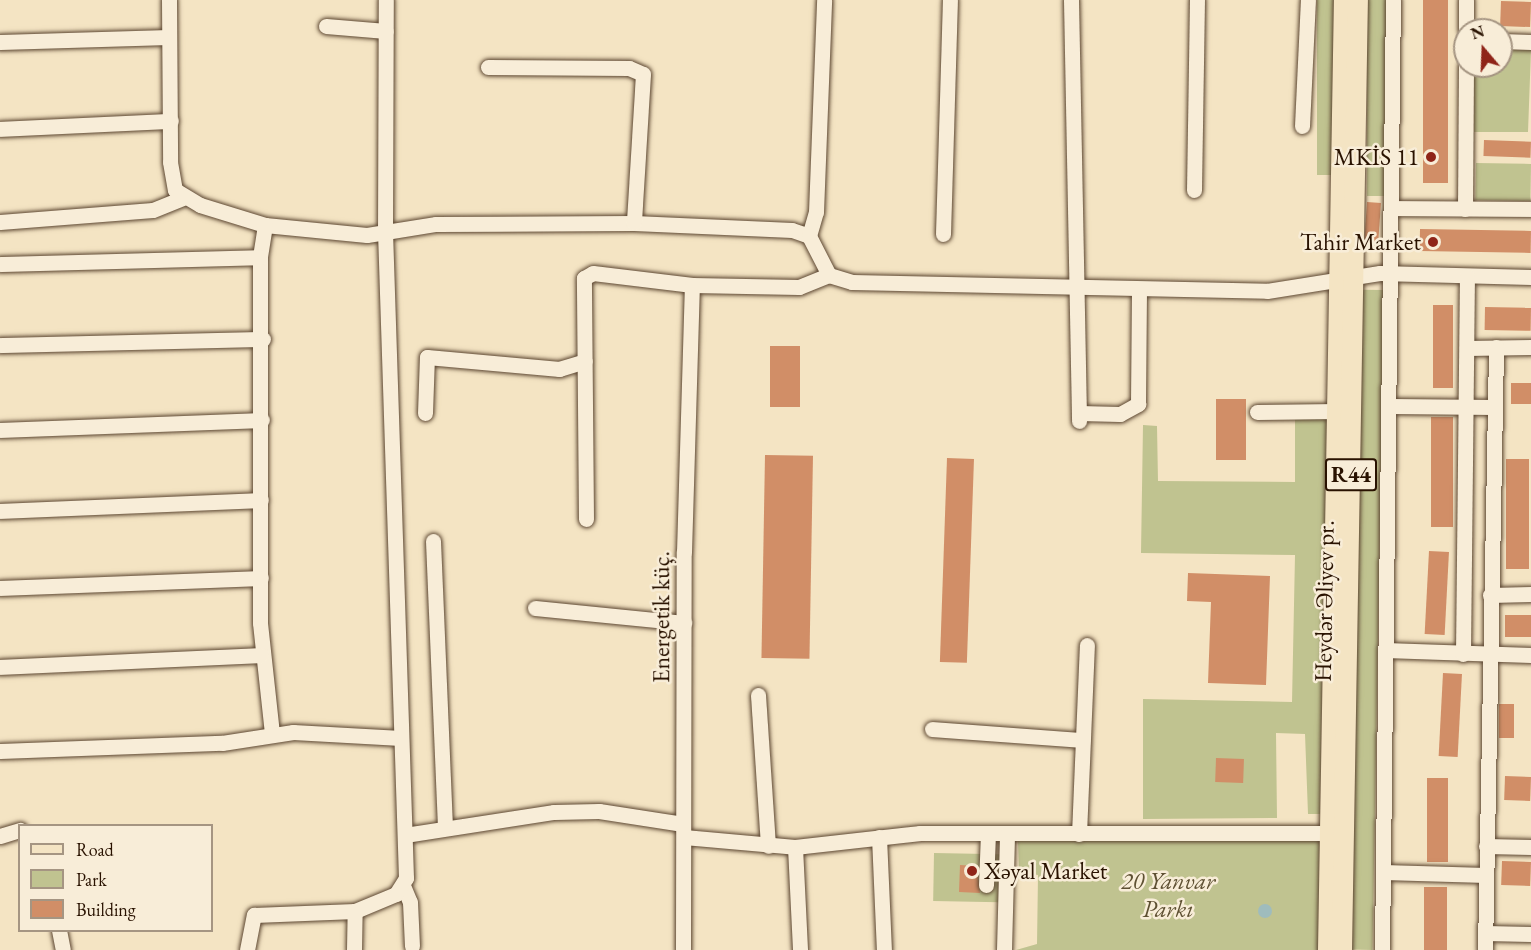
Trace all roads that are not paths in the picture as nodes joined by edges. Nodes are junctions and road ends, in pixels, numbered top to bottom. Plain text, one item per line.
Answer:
1 (169, 0) edge
2 (386, 0) edge
3 (824, 0) edge
4 (950, 0) edge
5 (1071, 0) edge
6 (1197, 0) edge
7 (1308, 0) edge
8 (1344, 0) edge
9 (1359, 0) edge
10 (1393, 0) edge
11 (1466, 0) edge
12 (1466, 18) edge
13 (326, 26) dead end
14 (386, 31) junction
15 (169, 37) junction
16 (1513, 41) edge
17 (0, 42) edge
18 (1531, 42) edge
19 (488, 67) dead end
20 (1466, 78) edge
21 (171, 121) junction
22 (1302, 126) dead end
23 (0, 129) edge
24 (1194, 190) dead end
25 (183, 198) junction
26 (1391, 208) junction
27 (1465, 208) junction
28 (1531, 209) edge
29 (0, 222) edge
30 (633, 223) junction
31 (265, 225) junction
32 (385, 233) junction
33 (943, 234) dead end
34 (809, 236) junction
35 (260, 257) junction
36 (0, 264) edge
37 (1391, 273) junction
38 (829, 275) junction
39 (1467, 276) junction
40 (1531, 277) edge
41 (1347, 279) junction
42 (692, 285) junction
43 (1079, 290) junction
44 (1139, 290) junction
45 (263, 339) junction
46 (0, 345) edge
47 (1496, 347) junction
48 (1531, 347) edge
49 (1467, 348) junction
50 (585, 361) junction
51 (1390, 406) junction
52 (1465, 406) junction
53 (1494, 407) junction
54 (1338, 411) junction
55 (1257, 412) dead end
56 (425, 414) dead end
57 (262, 420) junction
58 (0, 430) edge
59 (261, 500) junction
60 (0, 511) edge
61 (586, 519) dead end
62 (433, 541) dead end
63 (261, 578) junction
64 (0, 588) edge
65 (1531, 594) edge
66 (1490, 595) junction
67 (536, 608) dead end
68 (684, 623) junction
69 (1087, 645) dead end
70 (1385, 650) junction
71 (1463, 654) junction
72 (1489, 655) junction
73 (1531, 655) edge
74 (261, 656) junction
75 (0, 667) edge
76 (758, 695) dead end
77 (932, 729) dead end
78 (272, 734) junction
79 (401, 738) junction
80 (1083, 740) junction
81 (0, 751) edge
82 (445, 828) junction
83 (683, 830) junction
84 (18, 831) edge
85 (1330, 833) junction
86 (988, 834) junction
87 (1007, 834) junction
88 (1079, 834) junction
89 (405, 835) junction
90 (0, 836) edge
91 (879, 837) junction
92 (768, 846) junction
93 (1486, 846) junction
94 (795, 847) junction
95 (1531, 847) edge
96 (1383, 872) junction
97 (1486, 875) junction
98 (986, 885) dead end
99 (404, 888) junction
100 (355, 911) junction
101 (59, 932) edge
102 (1485, 933) junction
103 (1531, 934) edge
104 (412, 946) dead end
105 (63, 950) edge
106 (247, 950) edge
107 (354, 950) edge
108 (683, 950) edge
109 (800, 950) edge
110 (884, 950) edge
111 (1004, 950) edge
112 (1328, 950) edge
113 (1342, 950) edge
114 (1382, 950) edge
115 (1485, 950) edge

1 - 15 street
2 - 14 street
3 - 34 street
4 - 33 street
5 - 43 street
6 - 24 street
7 - 22 street
8 - 41 main road, Heydər Əliyev pr. / R44
9 - 41 main road, Heydər Əliyev pr. / R44
10 - 26 street
11 - 12 street
13 - 14 street
14 - 32 street
15 - 17 street
15 - 21 street
16 - 18 street
19 - 30 street
20 - 27 street
21 - 23 street
21 - 25 street
25 - 29 street
25 - 31 street
26 - 27 street
26 - 37 street
27 - 28 street
30 - 32 street
30 - 34 street
31 - 32 street
31 - 35 street
32 - 79 street
34 - 38 street
35 - 36 street
35 - 45 street
37 - 39 street
37 - 41 street
37 - 51 street
38 - 42 street
38 - 43 street
39 - 40 street
39 - 49 street
41 - 44 street
41 - 54 main road, Heydər Əliyev pr. / R44
41 - 113 main road, Heydər Əliyev pr. / R44
42 - 50 street
42 - 68 street, Energetik küç.
43 - 44 street
43 - 44 street
45 - 46 street
45 - 57 street
47 - 48 street
47 - 49 street
47 - 53 street
49 - 52 street
50 - 56 street
50 - 61 street
51 - 52 street
51 - 70 street
52 - 53 street
52 - 71 street
53 - 66 street
54 - 55 street
54 - 85 main road, Heydər Əliyev pr. / R44
57 - 58 street
57 - 59 street
59 - 60 street
59 - 63 street
62 - 82 street
63 - 64 street
63 - 74 street
65 - 66 street
66 - 72 street
67 - 68 street
68 - 83 street, Energetik küç.
69 - 80 street
70 - 71 street
70 - 96 street
71 - 72 street
72 - 73 street
72 - 93 street
74 - 75 street
74 - 78 street
76 - 92 street
77 - 80 street
78 - 79 street
78 - 81 street
79 - 89 street
80 - 88 street
82 - 83 street
82 - 89 street
83 - 92 street
83 - 108 street, Energetik küç.
84 - 90 street
85 - 88 street
85 - 112 main road, Heydər Əliyev pr. / R44
86 - 87 street
86 - 91 street
86 - 98 street
87 - 88 street
87 - 111 street
89 - 99 street
91 - 94 street
91 - 110 street
92 - 94 street
93 - 95 street
93 - 97 street
94 - 109 street
96 - 97 street
96 - 114 street
97 - 102 street
99 - 100 street
99 - 104 street
100 - 106 street
100 - 107 street
101 - 105 street
102 - 103 street
102 - 115 street

